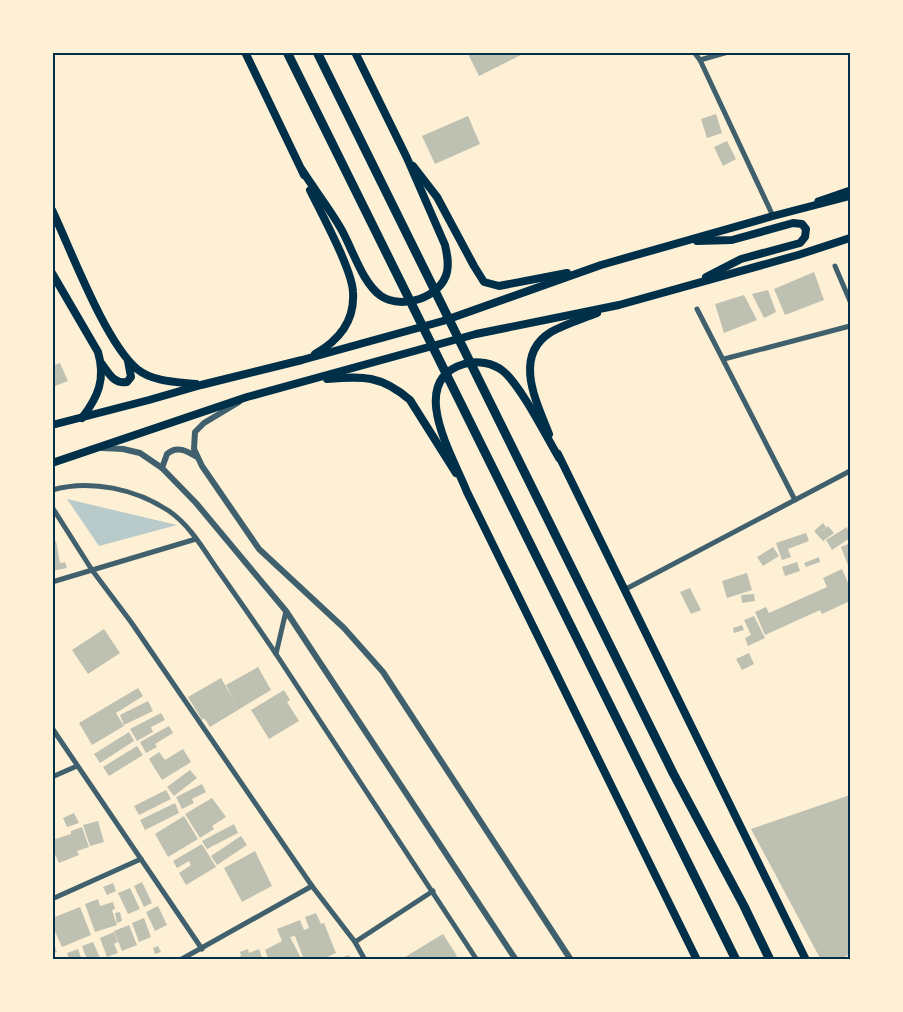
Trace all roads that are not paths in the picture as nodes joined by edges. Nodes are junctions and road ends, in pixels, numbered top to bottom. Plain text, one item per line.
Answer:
1 (245, 52) edge
2 (287, 52) edge
3 (317, 52) edge
4 (355, 52) edge
5 (694, 52) edge
6 (728, 52) edge
7 (700, 60) junction
8 (407, 158) junction
9 (302, 170) junction
10 (850, 190) edge
11 (850, 196) edge
12 (52, 210) edge
13 (776, 215) junction
14 (850, 240) edge
15 (686, 241) junction
16 (601, 265) junction
17 (835, 266) dead end
18 (52, 273) edge
19 (694, 284) junction
20 (850, 301) edge
21 (619, 304) junction
22 (697, 309) dead end
23 (850, 326) edge
24 (126, 358) junction
25 (724, 359) junction
26 (302, 360) junction
27 (101, 363) junction
28 (311, 380) junction
29 (200, 384) junction
30 (248, 397) junction
31 (81, 418) junction
32 (52, 425) edge
33 (94, 448) junction
34 (197, 457) junction
35 (559, 458) junction
36 (52, 462) edge
37 (162, 468) junction
38 (850, 470) edge
39 (52, 490) edge
40 (468, 492) junction
41 (794, 500) junction
42 (52, 506) edge
43 (196, 539) junction
44 (92, 570) junction
45 (52, 582) edge
46 (624, 590) junction
47 (286, 611) junction
48 (276, 654) junction
49 (52, 728) edge
50 (77, 766) junction
51 (52, 778) edge
52 (141, 860) junction
53 (312, 886) junction
54 (433, 892) junction
55 (52, 899) edge
56 (355, 942) junction
57 (202, 949) junction
58 (180, 960) edge
59 (365, 960) edge
60 (478, 960) edge
61 (516, 960) edge
62 (571, 960) edge
63 (697, 960) edge
64 (736, 960) edge
65 (770, 960) edge
66 (806, 960) edge

1 - 9 main road
2 - 64 highway
3 - 65 highway
4 - 8 main road
5 - 7 street
6 - 7 street
7 - 13 street
8 - 9 main road
8 - 16 main road
9 - 26 main road
10 - 13 main road
11 - 13 main road
12 - 24 main road
13 - 15 main road
14 - 19 main road
15 - 16 main road
15 - 19 main road
16 - 26 main road
17 - 20 street
18 - 27 main road
19 - 21 main road
21 - 28 main road
21 - 35 main road
22 - 25 street
23 - 25 street
24 - 27 main road
24 - 29 main road
25 - 41 street
26 - 29 main road
27 - 31 main road
28 - 30 main road
28 - 40 main road
29 - 31 main road
30 - 33 main road
30 - 34 street
31 - 32 main road
33 - 36 main road
33 - 37 street
34 - 37 street
34 - 62 street
35 - 40 main road
35 - 46 main road
37 - 47 street
38 - 41 street
39 - 43 street
40 - 63 main road
41 - 46 street
42 - 44 street
43 - 44 street
43 - 48 street
44 - 45 street
44 - 53 street
46 - 66 main road
47 - 48 street
47 - 61 street
48 - 54 street
49 - 50 street
50 - 51 street
50 - 52 street
52 - 55 street
52 - 57 street
53 - 56 street
53 - 57 street
54 - 56 street
54 - 60 street
56 - 59 street
57 - 58 street

